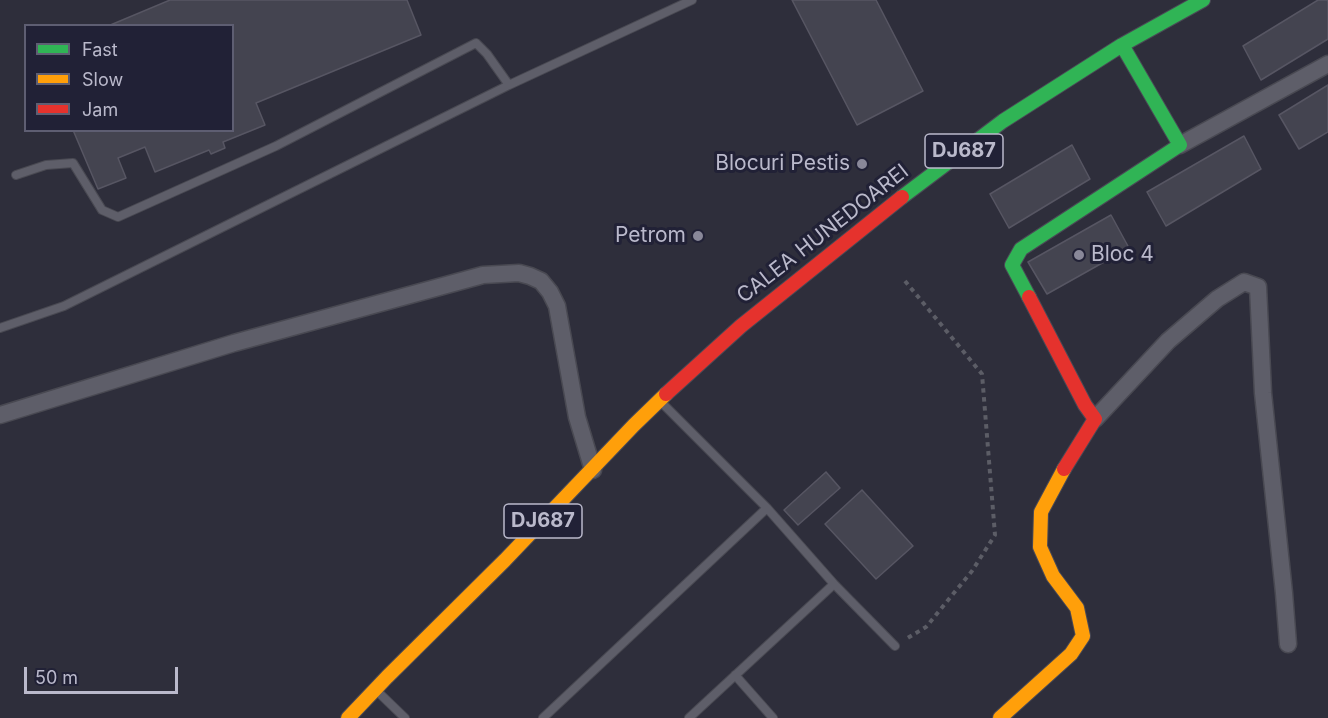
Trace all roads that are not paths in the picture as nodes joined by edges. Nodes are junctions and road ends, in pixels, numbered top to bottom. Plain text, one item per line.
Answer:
1 (692, 0) edge
2 (1203, 0) edge
3 (1122, 45) junction
4 (1328, 64) edge
5 (509, 86) junction
6 (1180, 144) junction
7 (16, 175) dead end
8 (0, 328) edge
9 (660, 400) junction
10 (0, 415) edge
11 (1095, 419) junction
12 (593, 470) junction
13 (766, 508) junction
14 (834, 584) junction
15 (1288, 644) dead end
16 (895, 646) road end
17 (735, 675) junction
18 (375, 689) junction
19 (348, 718) edge
20 (405, 718) edge
21 (543, 718) edge
22 (688, 718) edge
23 (773, 718) edge
24 (1000, 718) edge

1 - 5 lane
2 - 3 main road, CALEA HUNEDOAREI / DJ687
3 - 6 main road
3 - 9 main road, CALEA HUNEDOAREI / DJ687
4 - 6 street
5 - 7 lane
5 - 8 lane
6 - 11 main road
9 - 12 main road, DJ687
9 - 13 lane
10 - 12 street
11 - 15 street
11 - 24 main road
12 - 18 main road, DJ687
13 - 14 lane
13 - 21 lane
14 - 16 lane
14 - 17 lane
17 - 22 lane
17 - 23 lane
18 - 19 main road, DJ687
18 - 20 lane

